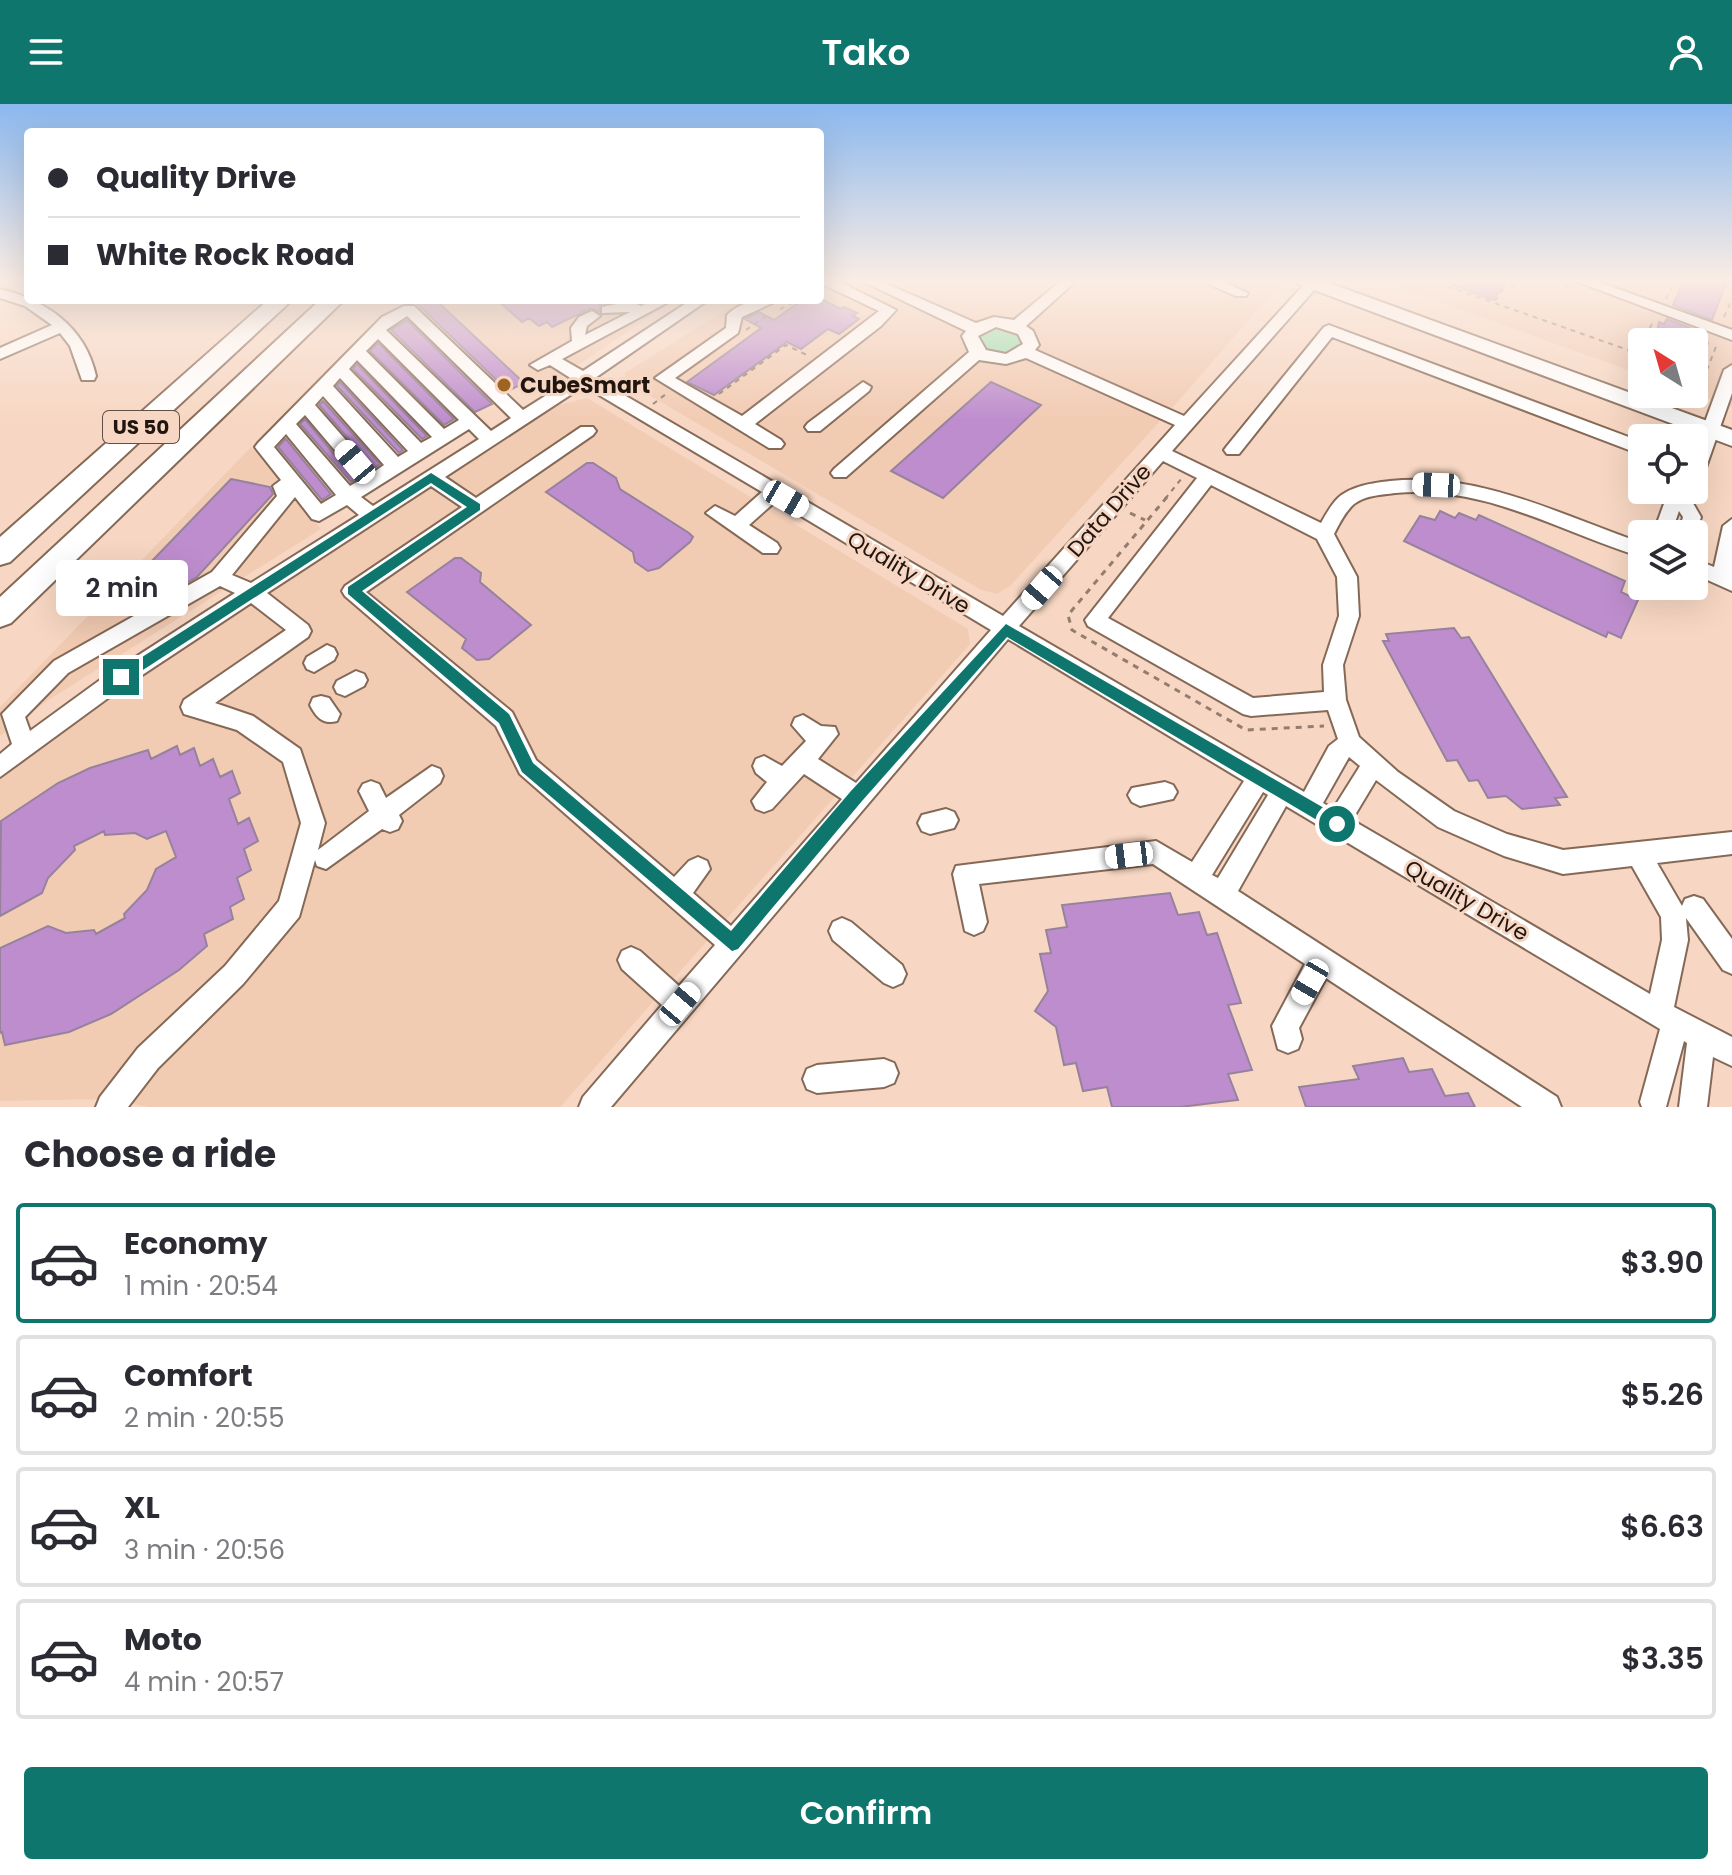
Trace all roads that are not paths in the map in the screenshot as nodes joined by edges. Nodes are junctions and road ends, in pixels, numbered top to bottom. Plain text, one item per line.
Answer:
1 (62, 326) edge
2 (60, 327) edge
3 (251, 327) edge
4 (305, 327) edge
5 (379, 327) edge
6 (427, 327) edge
7 (579, 327) edge
8 (613, 327) edge
9 (655, 327) edge
10 (733, 327) edge
11 (871, 327) edge
12 (970, 327) edge
13 (981, 327) edge
14 (1018, 327) edge
15 (1270, 327) edge
16 (1442, 327) edge
17 (1482, 327) edge
18 (1697, 327) edge
19 (377, 329) junction
20 (975, 329) junction
21 (1725, 338) edge
22 (583, 343) junction
23 (356, 350) junction
24 (979, 352) junction
25 (1027, 352) junction
26 (0, 354) edge
27 (339, 368) junction
28 (1732, 370) edge
29 (88, 376) dead end
30 (584, 379) junction
31 (1628, 381) edge
32 (323, 385) junction
33 (863, 387) dead end
34 (305, 404) junction
35 (1690, 408) edge
36 (522, 419) junction
37 (470, 421) junction
38 (1185, 423) junction
39 (287, 424) junction
40 (743, 424) junction
41 (1723, 425) edge
42 (814, 427) dead end
43 (587, 431) dead end
44 (443, 438) junction
45 (490, 439) junction
46 (775, 444) dead end
47 (1628, 444) edge
48 (1233, 450) dead end
49 (1708, 451) edge
50 (419, 452) junction
51 (1159, 452) junction
52 (396, 467) junction
53 (840, 473) dead end
54 (431, 477) junction
55 (1201, 480) junction
56 (372, 482) junction
57 (282, 486) dead end
58 (774, 492) junction
59 (348, 496) junction
60 (476, 507) junction
61 (715, 513) dead end
62 (372, 515) junction
63 (736, 526) junction
64 (1732, 526) edge
65 (1324, 534) junction
66 (1628, 545) edge
67 (770, 548) dead end
68 (0, 554) edge
69 (1708, 572) edge
70 (219, 577) junction
71 (1727, 580) edge
72 (252, 592) junction
73 (0, 615) edge
74 (1006, 630) junction
75 (1335, 700) junction
76 (803, 725) dead end
77 (1346, 734) junction
78 (24, 747) junction
79 (802, 760) junction
80 (764, 766) dead end
81 (1376, 766) junction
82 (0, 767) edge
83 (432, 776) dead end
84 (1259, 778) junction
85 (783, 780) junction
86 (371, 791) dead end
87 (1165, 792) dead end
88 (1282, 792) junction
89 (1140, 795) dead end
90 (856, 796) junction
91 (764, 801) dead end
92 (1308, 807) junction
93 (386, 818) junction
94 (1337, 824) junction
95 (1732, 843) edge
96 (1638, 853) junction
97 (324, 858) junction
98 (698, 869) dead end
99 (1196, 878) junction
100 (675, 894) junction
101 (1222, 895) junction
102 (1694, 908) dead end
103 (974, 922) dead end
104 (842, 931) dead end
105 (732, 943) junction
106 (631, 960) dead end
107 (1322, 960) junction
108 (1732, 961) edge
109 (893, 974) dead end
110 (680, 1004) junction
111 (1667, 1018) junction
112 (1702, 1036) junction
113 (1288, 1039) dead end
114 (1732, 1052) edge
115 (884, 1073) dead end
116 (817, 1079) dead end
117 (1654, 1102) dead end
118 (110, 1107) edge
119 (593, 1107) edge
120 (1547, 1107) edge
121 (1693, 1107) edge

1 - 29 street
2 - 26 street
3 - 68 highway, US 50
4 - 73 highway, US 50
5 - 19 street
6 - 36 street
7 - 22 street
8 - 22 street
9 - 30 street
10 - 40 street
11 - 40 street
12 - 20 street
13 - 20 street
14 - 25 street
15 - 38 street, Data Drive
16 - 41 main road
17 - 31 main road
18 - 21 street
19 - 23 street
19 - 37 street
20 - 24 street
22 - 30 street, Quality Drive
23 - 27 street
23 - 44 street
24 - 25 street
24 - 53 street
25 - 38 street
27 - 32 street
27 - 50 street
28 - 41 street
30 - 36 street
30 - 58 street, Quality Drive
32 - 34 street
32 - 52 street
33 - 42 street
34 - 39 street
34 - 56 street
35 - 41 main road
36 - 45 street
37 - 44 street
37 - 45 street
38 - 51 street, Data Drive
39 - 59 street
39 - 59 street
40 - 46 street
41 - 49 street
43 - 60 street
44 - 50 street
45 - 54 street
47 - 48 street
50 - 52 street
51 - 55 street
51 - 74 street, Data Drive
52 - 56 street
54 - 60 street
54 - 62 street
55 - 65 street
55 - 75 street
56 - 59 street
57 - 70 street
58 - 63 street
58 - 74 street, Quality Drive
59 - 62 street
60 - 100 street
61 - 63 street
62 - 72 street
63 - 67 street
64 - 71 street
65 - 66 street
65 - 75 street
69 - 71 street
70 - 72 street
70 - 78 street
72 - 78 street
72 - 97 street
74 - 84 street, Quality Drive
74 - 90 street, Data Drive
75 - 77 street
76 - 79 street
77 - 81 street
77 - 92 street
78 - 82 street
79 - 85 street
79 - 90 street
80 - 85 street
81 - 94 street
81 - 96 street
83 - 93 street
84 - 88 street, Quality Drive
84 - 99 street
85 - 91 street
86 - 93 street
87 - 89 street
88 - 92 street, Quality Drive
88 - 101 street
90 - 105 street, Data Drive
92 - 94 street, Quality Drive
93 - 97 street
94 - 111 street, Quality Drive
95 - 96 street
96 - 111 street
97 - 118 street
98 - 100 street
99 - 101 street
99 - 103 street
100 - 105 street
101 - 107 street
102 - 108 street
104 - 109 street
105 - 110 street, Data Drive
106 - 110 street
107 - 113 street
107 - 120 street
110 - 119 street, Data Drive
111 - 112 street, Quality Drive
111 - 117 street
112 - 114 street, Quality Drive
112 - 121 street
115 - 116 street

